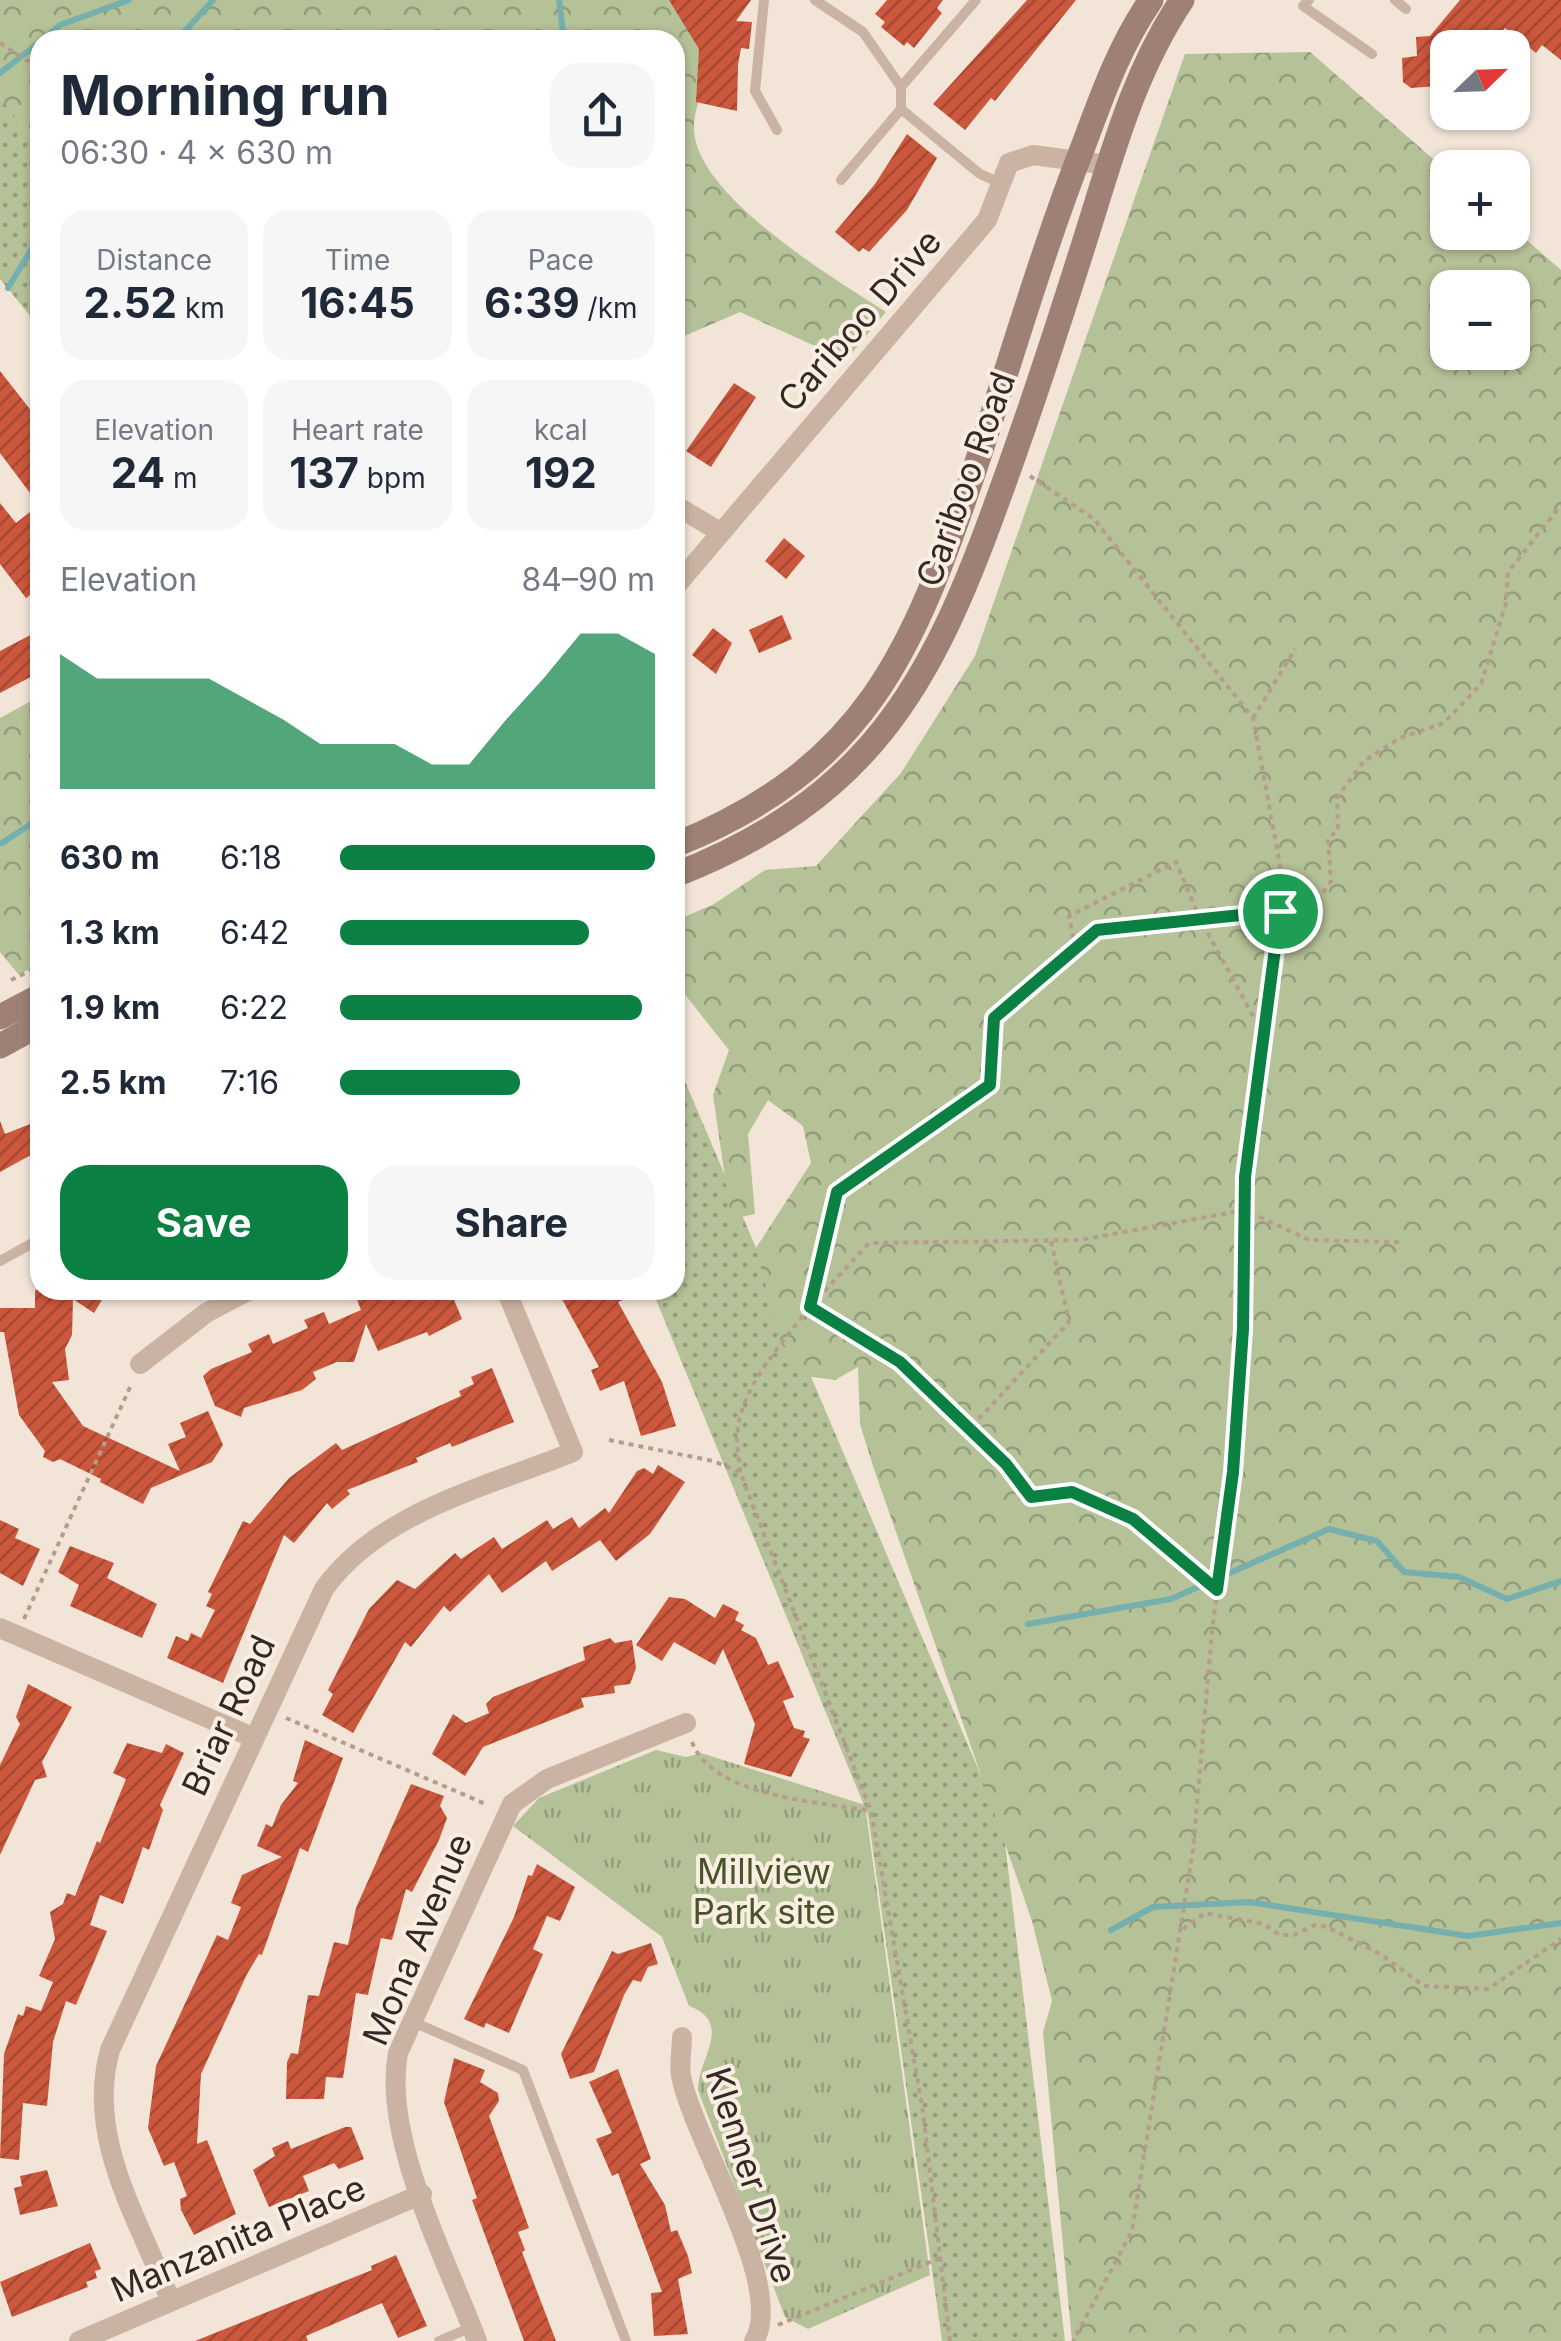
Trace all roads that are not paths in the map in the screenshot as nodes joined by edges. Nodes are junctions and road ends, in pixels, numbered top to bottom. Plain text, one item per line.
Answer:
1 (764, 0) edge
2 (815, 0) edge
3 (976, 0) edge
4 (1151, 0) edge
5 (1182, 0) edge
6 (1309, 0) edge
7 (1394, 0) edge
8 (1406, 8) dead end
9 (1372, 54) dead end
10 (901, 87) junction
11 (901, 108) junction
12 (777, 130) dead end
13 (1077, 160) junction
14 (1108, 166) junction
15 (841, 180) dead end
16 (1001, 184) junction
17 (685, 511) edge
18 (720, 532) junction
19 (685, 575) edge
20 (685, 839) edge
21 (685, 871) edge
22 (30, 1005) edge
23 (30, 1026) edge
24 (3, 1031) edge
25 (30, 1244) edge
26 (0, 1260) edge
27 (231, 1300) edge
28 (510, 1300) edge
29 (140, 1364) road end
30 (6, 1629) edge
31 (686, 1723) dead end
32 (252, 1737) junction
33 (411, 2021) junction
34 (682, 2037) dead end
35 (422, 2194) junction
36 (171, 2302) junction
37 (475, 2334) edge
38 (757, 2337) edge
39 (80, 2341) edge
40 (439, 2341) edge
41 (626, 2341) edge

1 - 12 lane
2 - 10 lane
3 - 10 lane
4 - 13 street, Cariboo Road
5 - 14 street, Cariboo Road
6 - 9 lane
7 - 8 lane
10 - 11 lane
11 - 15 lane
11 - 16 lane
13 - 14 street, Cariboo Drive
13 - 16 street, Cariboo Drive
13 - 20 street, Cariboo Road
14 - 21 street, Cariboo Road
16 - 18 street, Cariboo Drive
17 - 18 street
18 - 19 street, Cariboo Drive
22 - 24 street
23 - 24 street
25 - 26 lane
27 - 29 street
28 - 32 street, Briar Road
30 - 32 street
31 - 33 street, Mona Avenue
32 - 36 street, Briar Road
33 - 35 street, Mona Avenue
33 - 41 lane
34 - 38 street, Klenner Drive
35 - 36 street, Manzanita Place
35 - 37 street, Mona Avenue
36 - 39 street, Manzanita Place
37 - 40 lane

